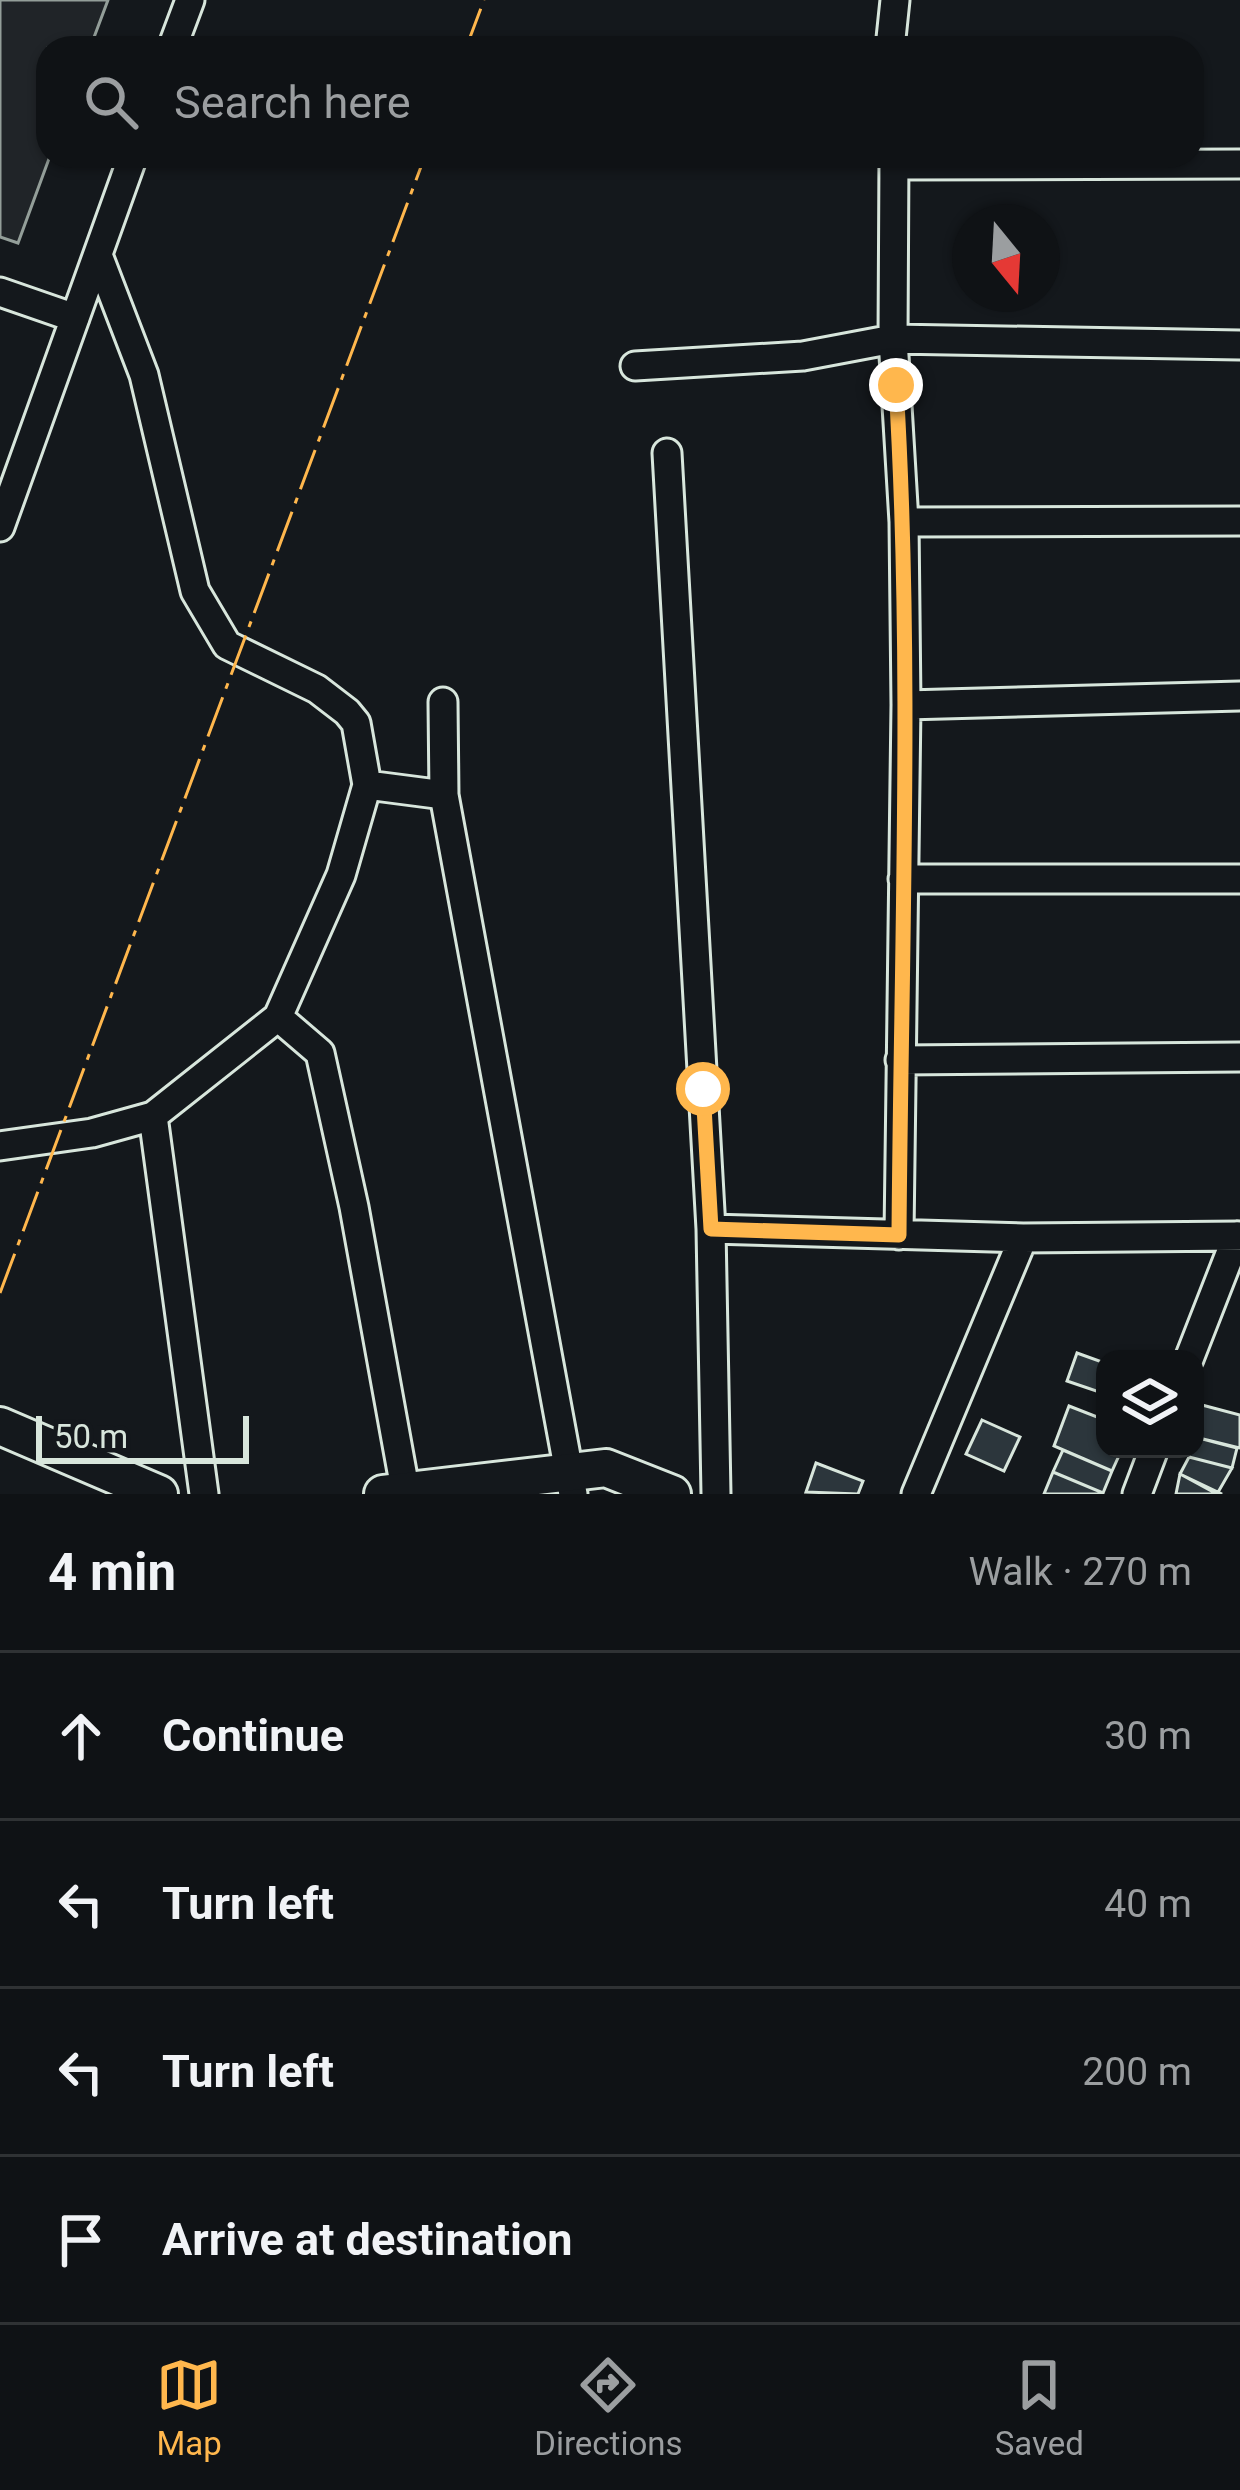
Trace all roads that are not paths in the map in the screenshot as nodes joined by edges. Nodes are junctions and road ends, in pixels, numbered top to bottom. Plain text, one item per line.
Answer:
1 (190, 0) edge
2 (895, 0) edge
3 (176, 36) edge
4 (891, 36) edge
5 (1204, 164) edge
6 (1240, 164) edge
7 (130, 168) edge
8 (895, 168) edge
9 (98, 256) junction
10 (0, 292) edge
11 (75, 318) junction
12 (893, 339) junction
13 (1240, 345) edge
14 (635, 366) dead end
15 (668, 453) dead end
16 (1240, 521) edge
17 (904, 522) junction
18 (0, 527) edge
19 (1240, 696) edge
20 (443, 703) dead end
21 (906, 705) junction
22 (367, 785) junction
23 (444, 795) junction
24 (903, 879) junction
25 (1240, 879) edge
26 (278, 1017) junction
27 (1240, 1057) edge
28 (900, 1060) junction
29 (153, 1116) junction
30 (0, 1146) edge
31 (711, 1229) junction
32 (899, 1235) junction
33 (1238, 1236) edge
34 (1023, 1238) junction
35 (1193, 1350) edge
36 (0, 1426) edge
37 (1151, 1458) edge
38 (572, 1482) edge
39 (398, 1493) edge
40 (159, 1494) edge
41 (203, 1494) edge
42 (672, 1494) edge
43 (716, 1494) edge
44 (916, 1494) edge
45 (1137, 1494) edge

1 - 3 street
2 - 4 street
5 - 6 street
7 - 9 street
8 - 12 street
9 - 11 street
9 - 22 street
10 - 11 street
11 - 18 street
12 - 13 street
12 - 14 street
12 - 17 street
15 - 31 street
16 - 17 street
17 - 21 street
19 - 21 street
20 - 23 street
21 - 24 street
22 - 23 street
22 - 26 street
23 - 38 street
24 - 25 street
24 - 28 street
26 - 29 street
26 - 39 street
27 - 28 street
28 - 32 street
29 - 30 street
29 - 41 street
31 - 32 street
31 - 43 street
32 - 34 street
33 - 34 street
33 - 35 street
34 - 44 street
36 - 40 street
37 - 45 street
38 - 39 street
38 - 42 street

